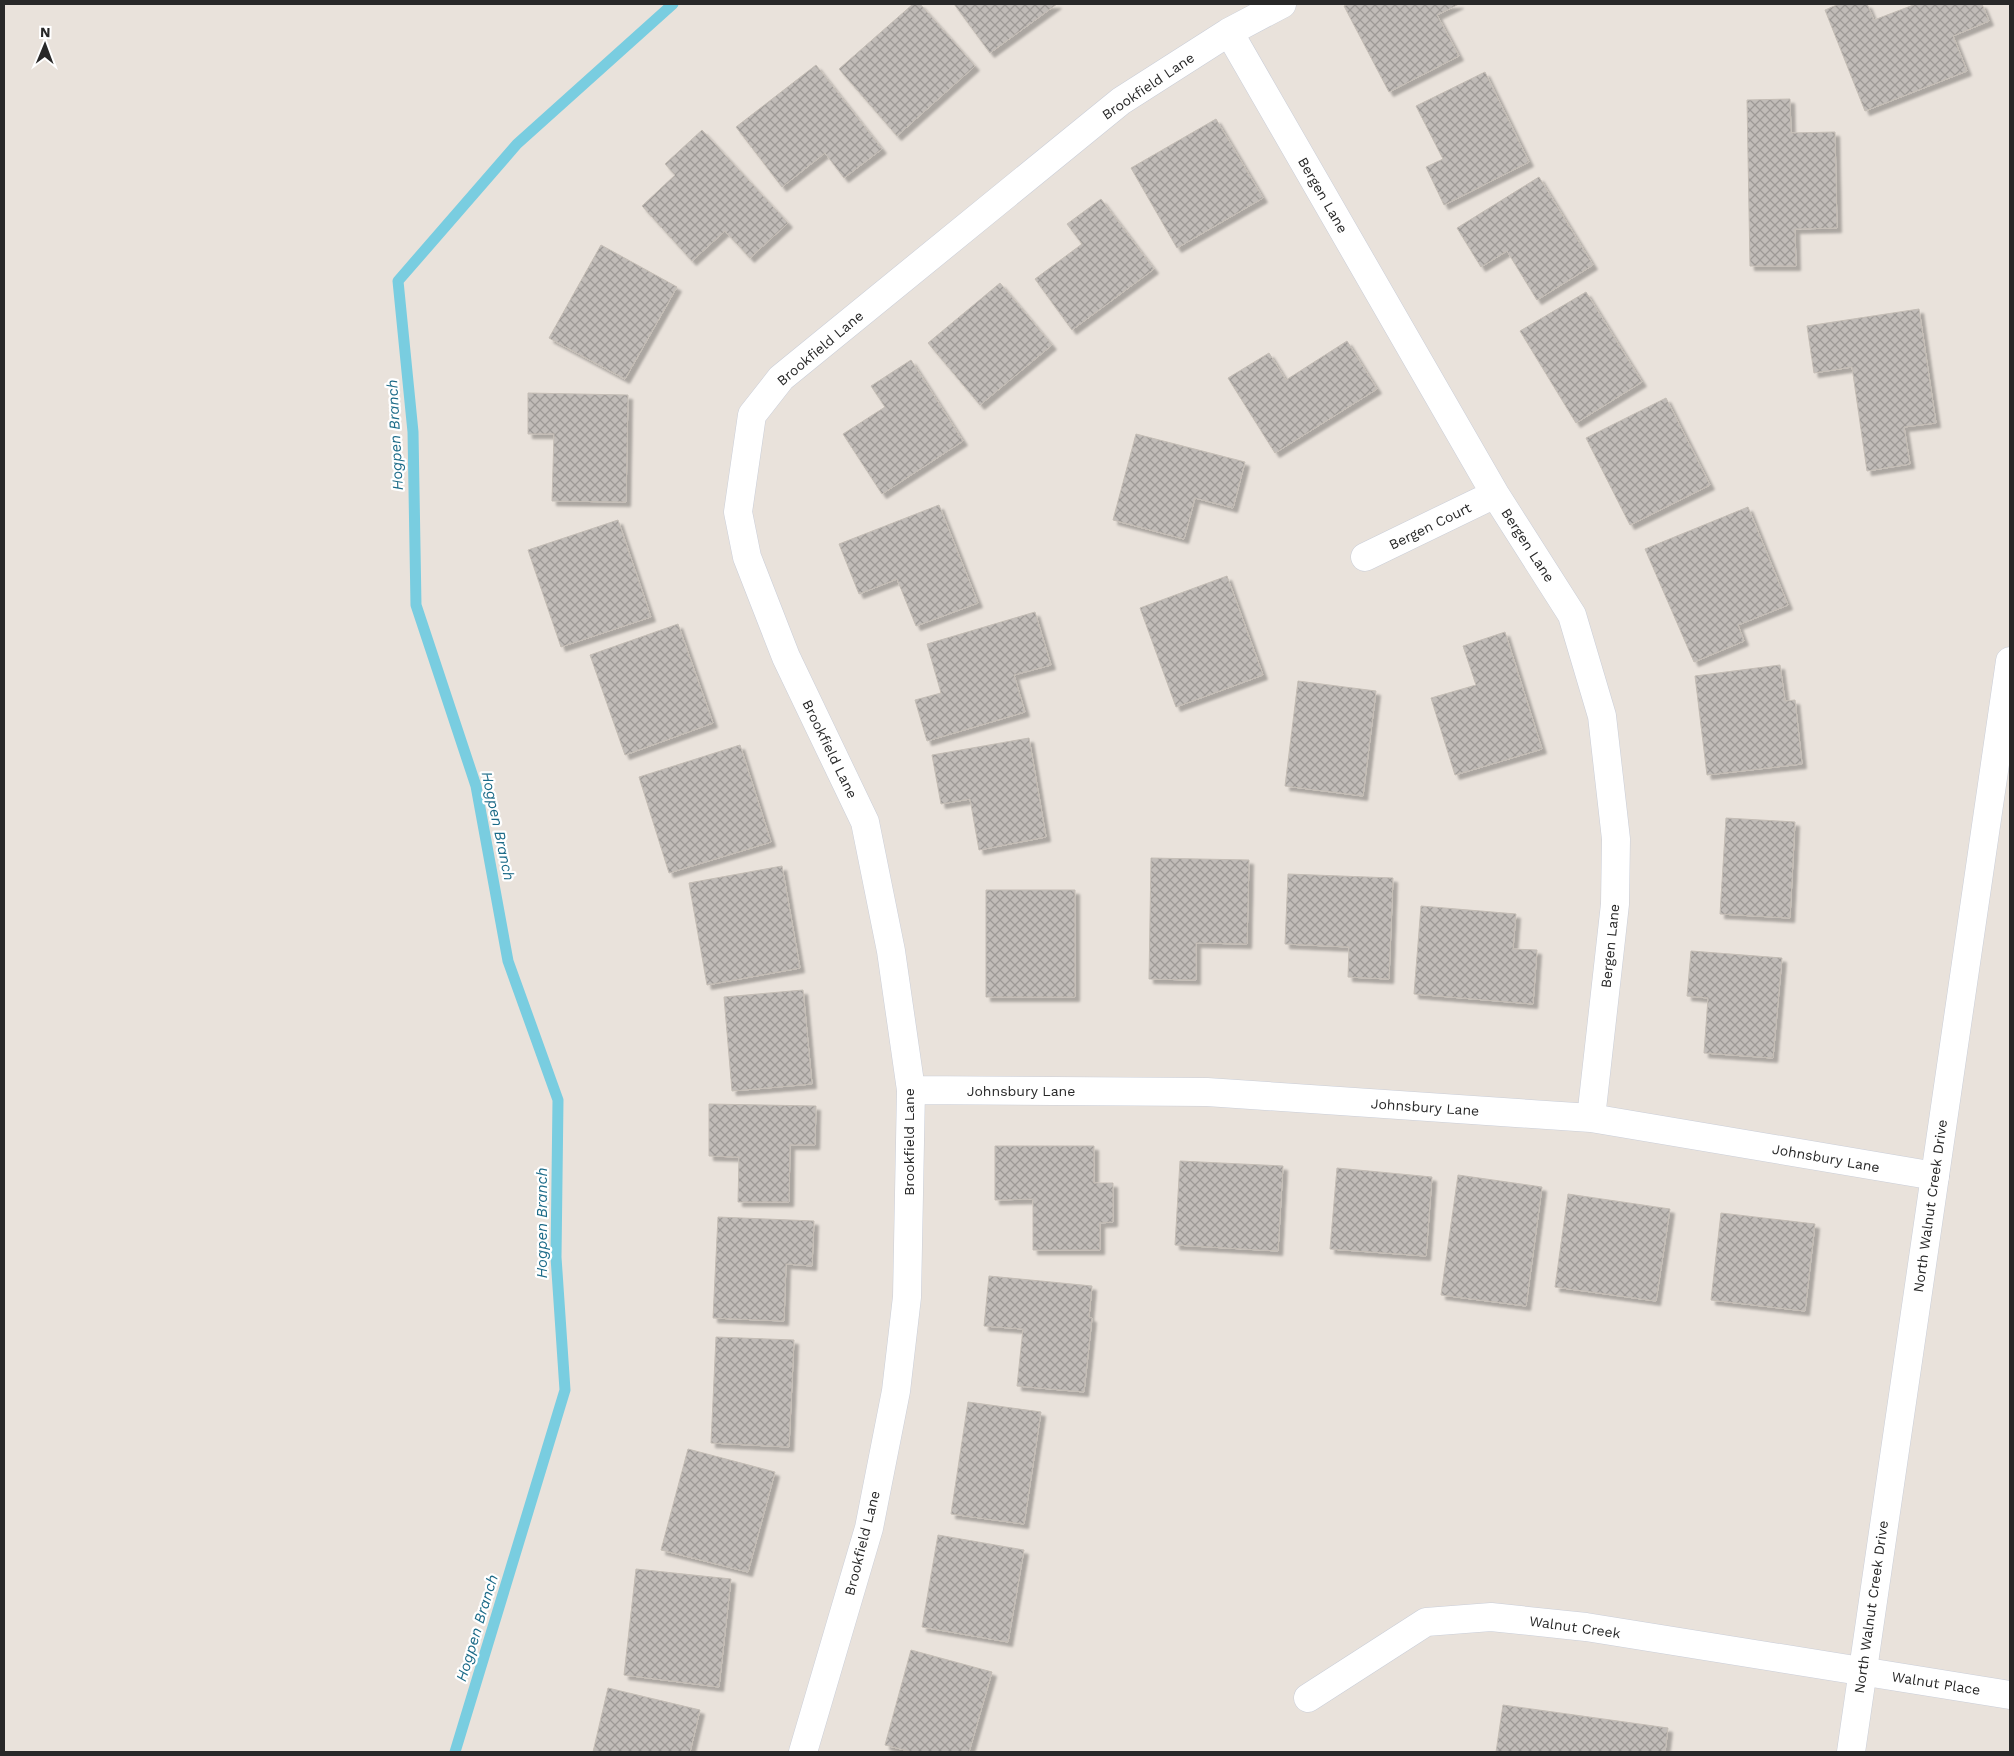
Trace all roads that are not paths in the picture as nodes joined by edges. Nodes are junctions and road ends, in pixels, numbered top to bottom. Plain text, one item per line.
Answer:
1 (1282, 4) edge
2 (1229, 32) junction
3 (1495, 494) junction
4 (1365, 557) dead end
5 (2010, 661) edge
6 (911, 1090) junction
7 (1591, 1118) junction
8 (1934, 1176) junction
9 (1861, 1672) junction
10 (2010, 1695) edge
11 (1308, 1698) dead end
12 (803, 1752) edge
13 (1850, 1752) edge

1 - 2 street, Brookfield Lane
2 - 3 street, Bergen Lane
2 - 6 street, Brookfield Lane
3 - 4 street, Bergen Court
3 - 7 street, Bergen Lane
5 - 8 street, North Walnut Creek Drive
6 - 7 street, Johnsbury Lane
6 - 12 street, Brookfield Lane
7 - 8 street, Johnsbury Lane
8 - 9 street, North Walnut Creek Drive
9 - 10 street, Walnut Place
9 - 11 street, Walnut Creek
9 - 13 street, North Walnut Creek Drive

